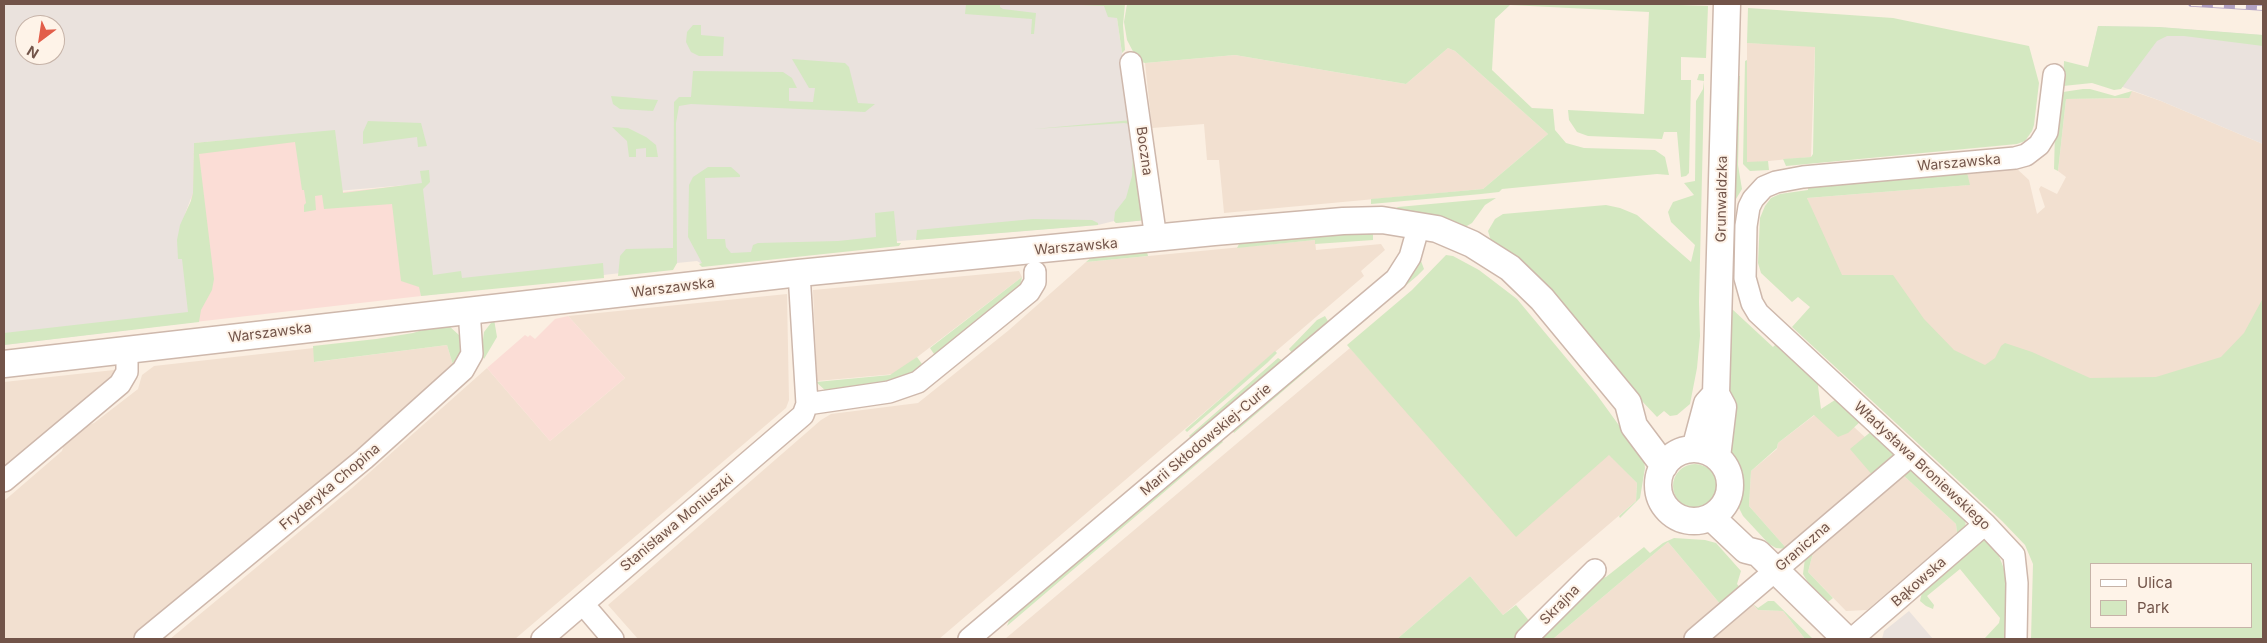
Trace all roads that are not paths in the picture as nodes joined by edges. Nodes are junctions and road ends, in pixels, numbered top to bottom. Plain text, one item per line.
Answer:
1 (1727, 4) edge
2 (1132, 63) dead end
3 (2054, 75) dead end
4 (1428, 227) junction
5 (1156, 239) junction
6 (1035, 272) dead end
7 (799, 273) junction
8 (469, 310) junction
9 (1766, 321) joint
10 (127, 350) junction
11 (4, 364) edge
12 (807, 404) junction
13 (1911, 455) junction
14 (1690, 456) junction
15 (4, 482) edge
16 (1719, 509) junction
17 (1985, 524) junction
18 (1595, 570) dead end
19 (1777, 570) junction
20 (583, 604) junction
21 (146, 639) edge
22 (542, 639) edge
23 (613, 639) edge
24 (969, 639) edge
25 (1526, 639) edge
26 (1695, 639) edge
27 (1846, 639) edge
28 (1852, 639) edge
29 (2016, 639) edge

1 - 14 street, Grunwaldzka
2 - 5 street, Boczna
3 - 9 street, Warszawska
4 - 5 street, Warszawska
4 - 14 street
4 - 24 street, Marii Skłodowskiej-Curie
5 - 7 street, Warszawska
6 - 12 street
7 - 8 street, Warszawska
7 - 12 street
8 - 10 street, Warszawska
8 - 21 street, Fryderyka Chopina
9 - 13 street, Władysława Broniewskiego
10 - 11 street, Warszawska
10 - 15 street
12 - 20 street, Stanisława Moniuszki
13 - 17 street, Władysława Broniewskiego
13 - 19 street, Graniczna
14 - 16 street
14 - 16 street
16 - 19 street
17 - 28 street, Bąkowska
17 - 29 street, Władysława Broniewskiego
18 - 25 street, Skrajna
19 - 26 street, Graniczna
19 - 27 street
20 - 22 street, Stanisława Moniuszki
20 - 23 street

